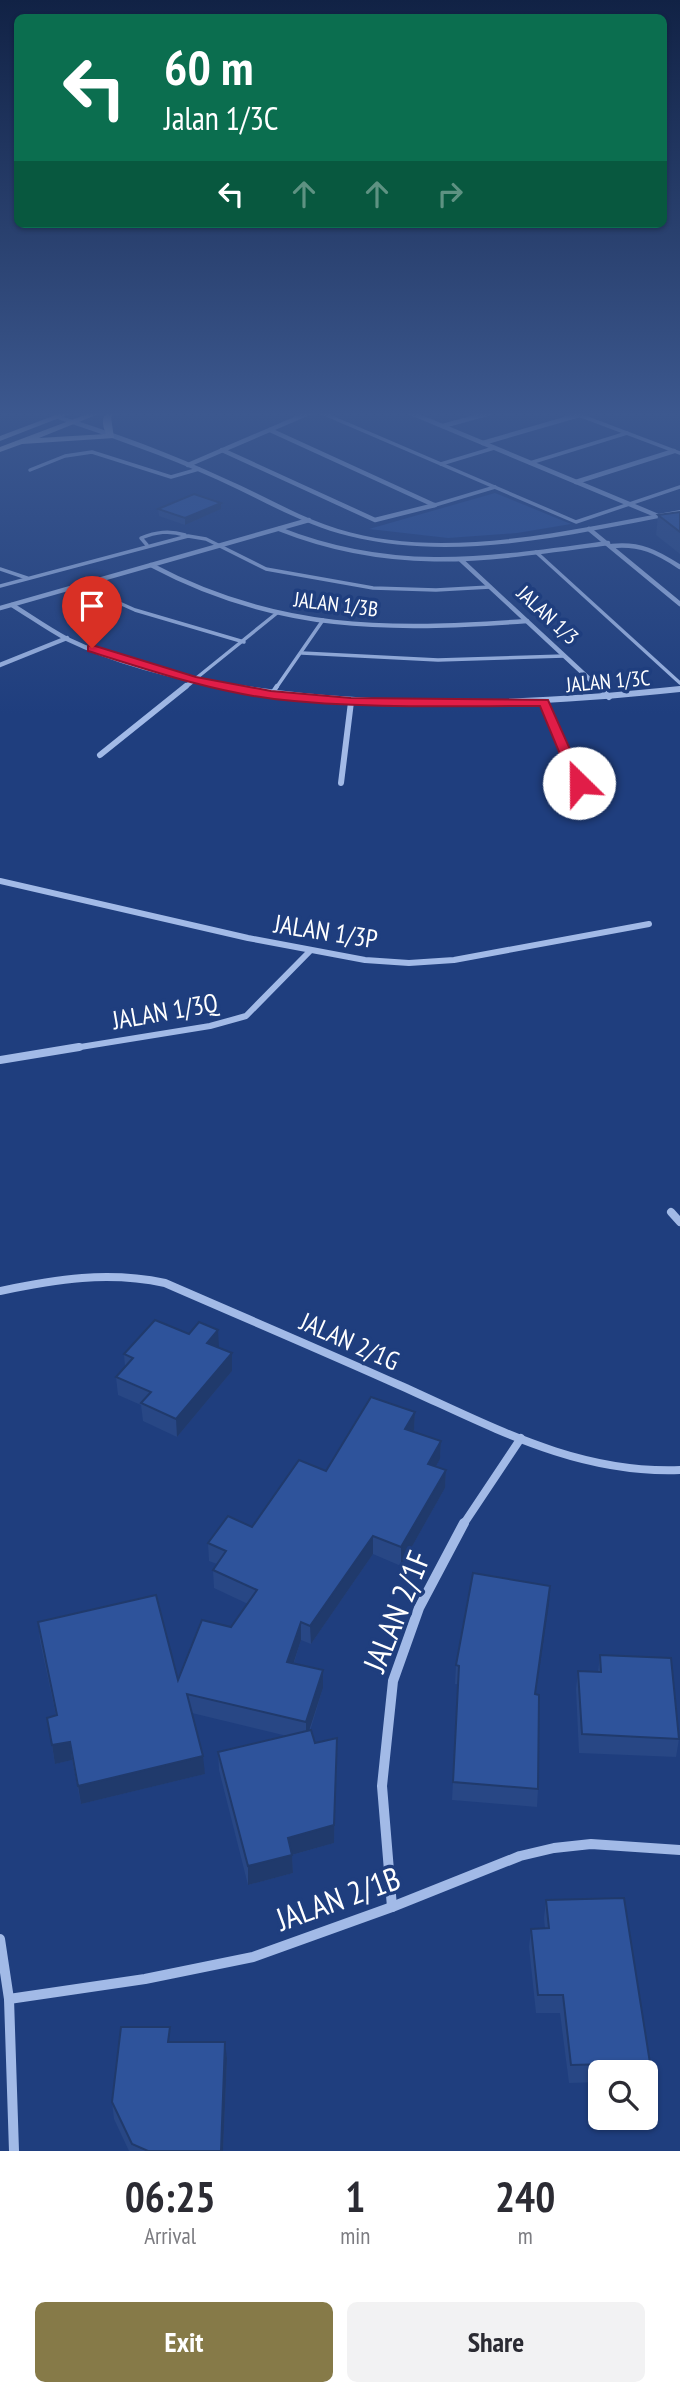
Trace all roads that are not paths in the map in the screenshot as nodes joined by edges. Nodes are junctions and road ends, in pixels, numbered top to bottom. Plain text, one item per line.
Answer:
1 (295, 513) edge
2 (360, 513) edge
3 (406, 513) edge
4 (556, 513) edge
5 (601, 513) edge
6 (651, 513) edge
7 (672, 513) edge
8 (657, 516) junction
9 (309, 520) junction
10 (279, 528) junction
11 (589, 528) junction
12 (188, 536) junction
13 (147, 545) junction
14 (219, 545) junction
15 (610, 545) junction
16 (536, 552) junction
17 (461, 560) junction
18 (151, 565) junction
19 (680, 568) edge
20 (0, 569) edge
21 (30, 579) junction
22 (79, 585) junction
23 (0, 586) edge
24 (490, 587) junction
25 (680, 604) edge
26 (12, 605) junction
27 (0, 608) edge
28 (278, 613) junction
29 (323, 620) junction
30 (527, 621) junction
31 (67, 638) junction
32 (244, 642) junction
33 (302, 653) junction
34 (564, 656) junction
35 (0, 664) edge
36 (194, 680) junction
37 (680, 683) edge
38 (680, 690) edge
39 (271, 695) junction
40 (609, 697) junction
41 (351, 702) junction
42 (544, 702) junction
43 (100, 755) dead end
44 (341, 783) dead end
45 (579, 783) dead end
46 (0, 881) edge
47 (649, 924) dead end
48 (310, 951) junction
49 (0, 1060) edge
50 (671, 1212) dead end
51 (680, 1222) edge
52 (0, 1291) edge
53 (521, 1438) junction
54 (680, 1470) edge
55 (680, 1850) edge
56 (392, 1907) junction
57 (0, 1939) edge
58 (9, 1998) junction
59 (14, 2151) edge

1 - 9 street
2 - 3 street
4 - 5 lane
6 - 8 street
7 - 8 street
8 - 11 street
9 - 10 street
9 - 11 street
10 - 14 street
10 - 17 street
11 - 15 street
12 - 13 lane
12 - 13 lane
12 - 14 lane
13 - 21 lane
14 - 18 street
14 - 24 lane
15 - 16 street
15 - 19 street
15 - 25 street
16 - 17 street
16 - 37 lane
17 - 24 street, JALAN 1/3
18 - 22 street
18 - 28 street, JALAN 1/3B
20 - 21 lane
21 - 23 lane
22 - 26 street
22 - 32 lane
24 - 30 street, JALAN 1/3
26 - 27 street
26 - 31 street, JALAN 1/3C
28 - 29 street, JALAN 1/3B
28 - 32 lane
29 - 30 street, JALAN 1/3B
29 - 33 lane
30 - 34 street, JALAN 1/3
31 - 35 street
31 - 36 street, JALAN 1/3C
32 - 36 lane
33 - 34 lane
33 - 39 lane
34 - 40 street, JALAN 1/3
36 - 39 street, JALAN 1/3C
36 - 43 street
38 - 40 street, JALAN 1/3C
39 - 41 street, JALAN 1/3C
40 - 42 street, JALAN 1/3C
41 - 42 street, JALAN 1/3C
41 - 44 street
42 - 45 street
46 - 48 street, JALAN 1/3P
47 - 48 street, JALAN 1/3P
48 - 49 street, JALAN 1/3Q
50 - 51 street
52 - 53 street, JALAN 2/1G
53 - 54 street, JALAN 2/1G
53 - 56 street, JALAN 2/1F
55 - 56 street, JALAN 2/1B
56 - 58 street, JALAN 2/1B
57 - 58 street
58 - 59 street

